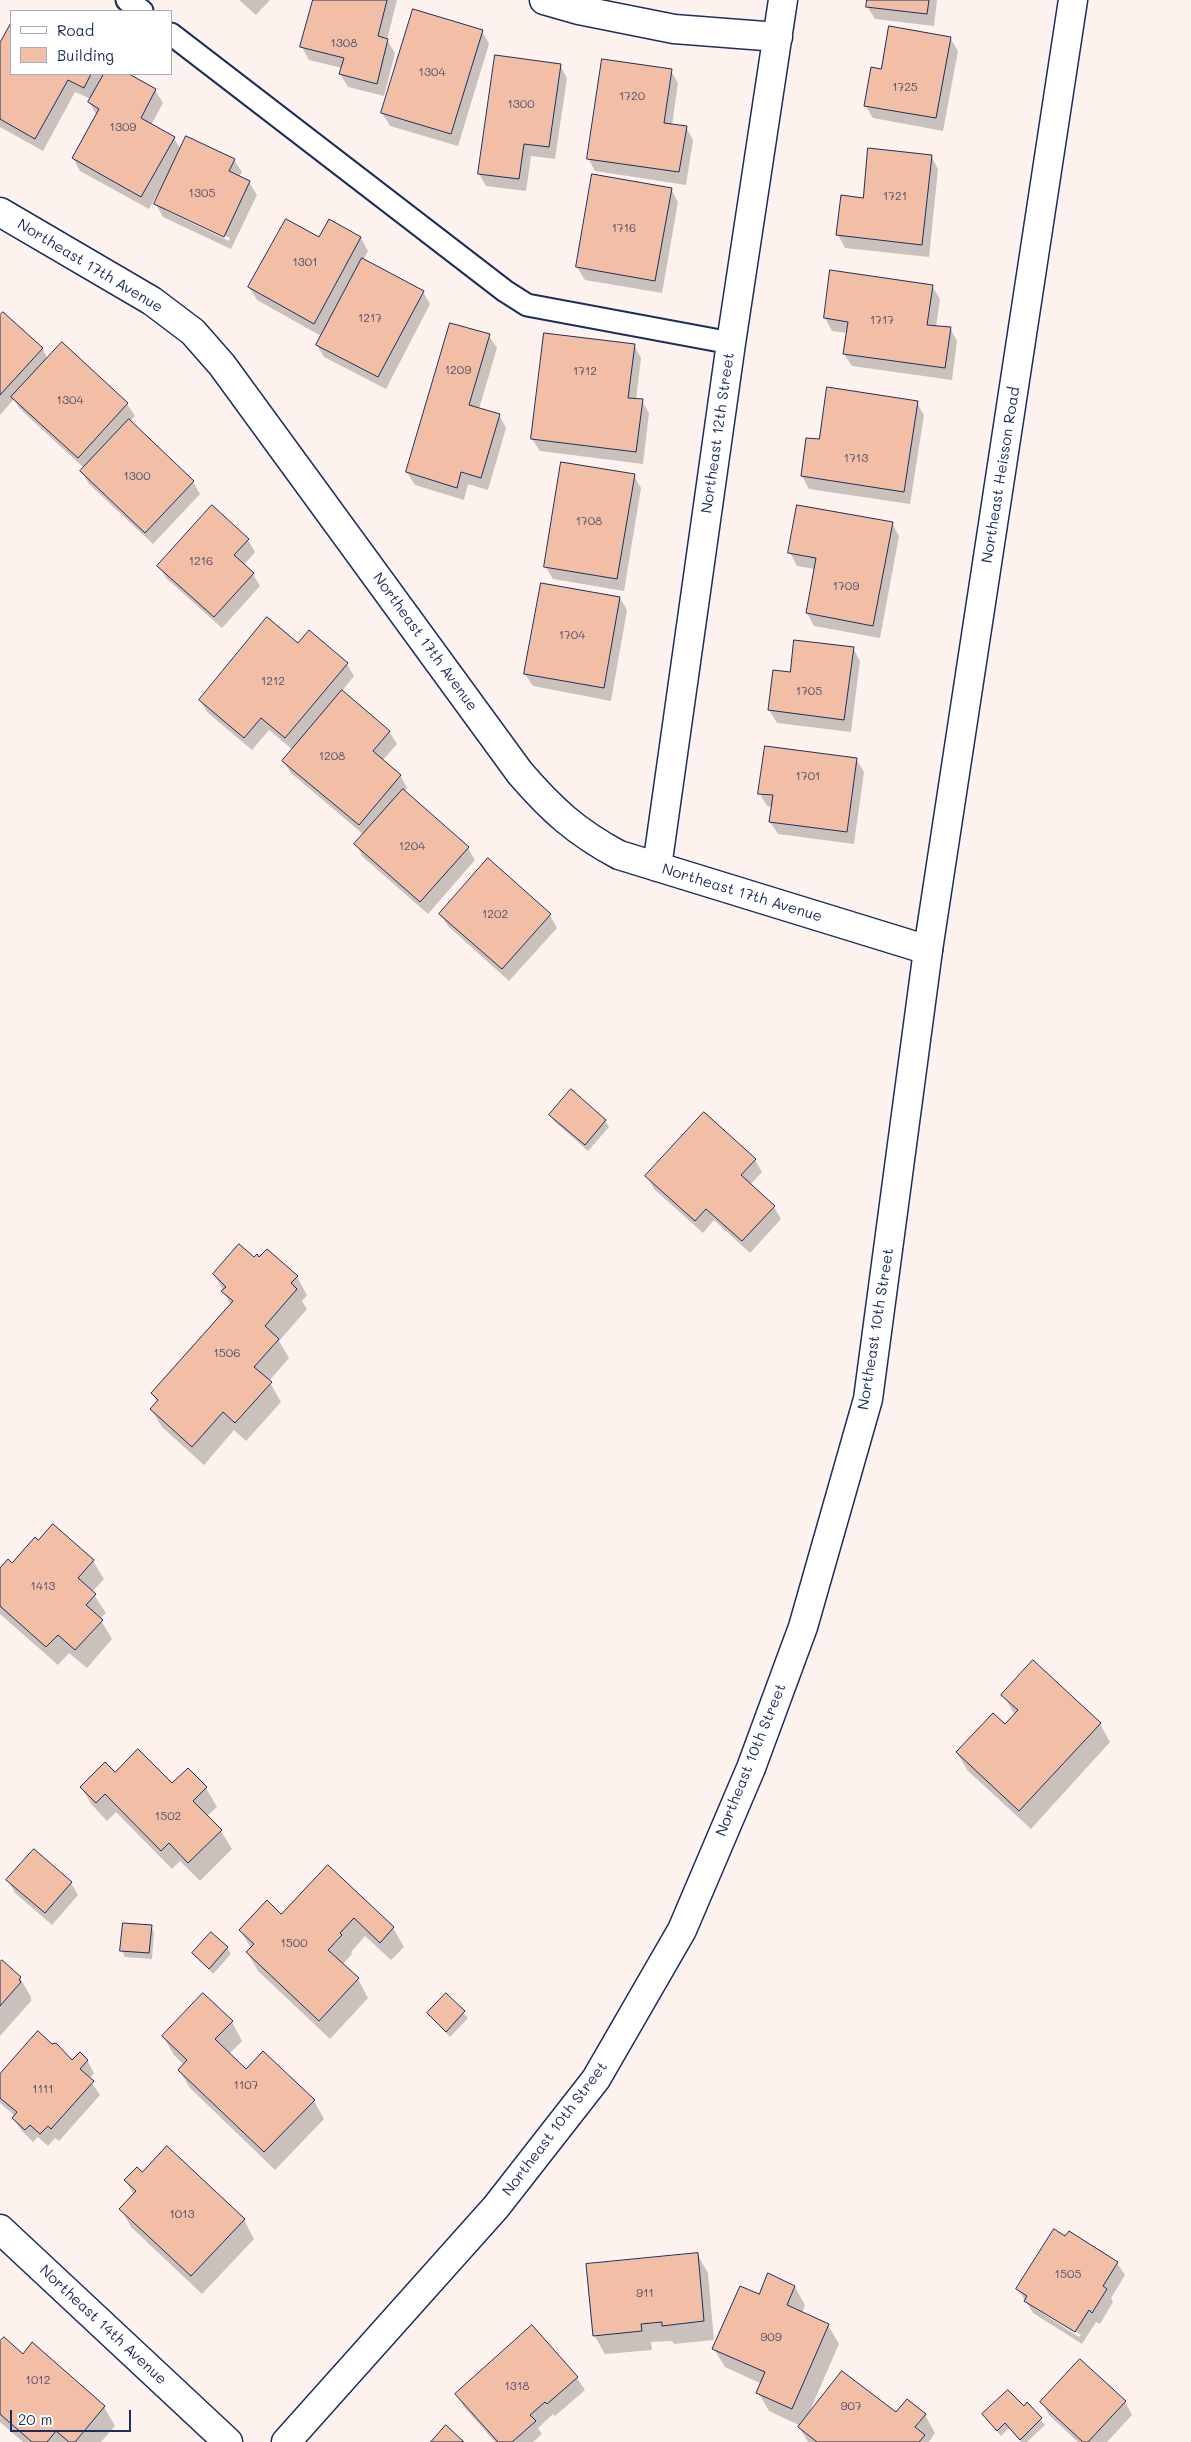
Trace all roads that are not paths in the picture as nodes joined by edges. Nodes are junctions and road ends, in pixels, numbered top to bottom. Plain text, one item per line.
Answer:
1 (127, 0) edge
2 (544, 0) edge
3 (784, 0) edge
4 (1074, 0) edge
5 (141, 10) edge
6 (172, 35) edge
7 (778, 37) junction
8 (0, 212) edge
9 (731, 343) junction
10 (657, 867) junction
11 (928, 950) junction
12 (0, 2229) edge
13 (228, 2442) edge
14 (286, 2442) edge

1 - 5 lane
2 - 7 street
3 - 7 street, Northeast 12th Street
4 - 11 street, Northeast Heisson Road
6 - 9 lane
7 - 9 street, Northeast 12th Street
8 - 10 street, Northeast 17th Avenue
9 - 10 street, Northeast 12th Street
10 - 11 street, Northeast 17th Avenue
11 - 14 street, Northeast 10th Street
12 - 13 street, Northeast 14th Avenue

